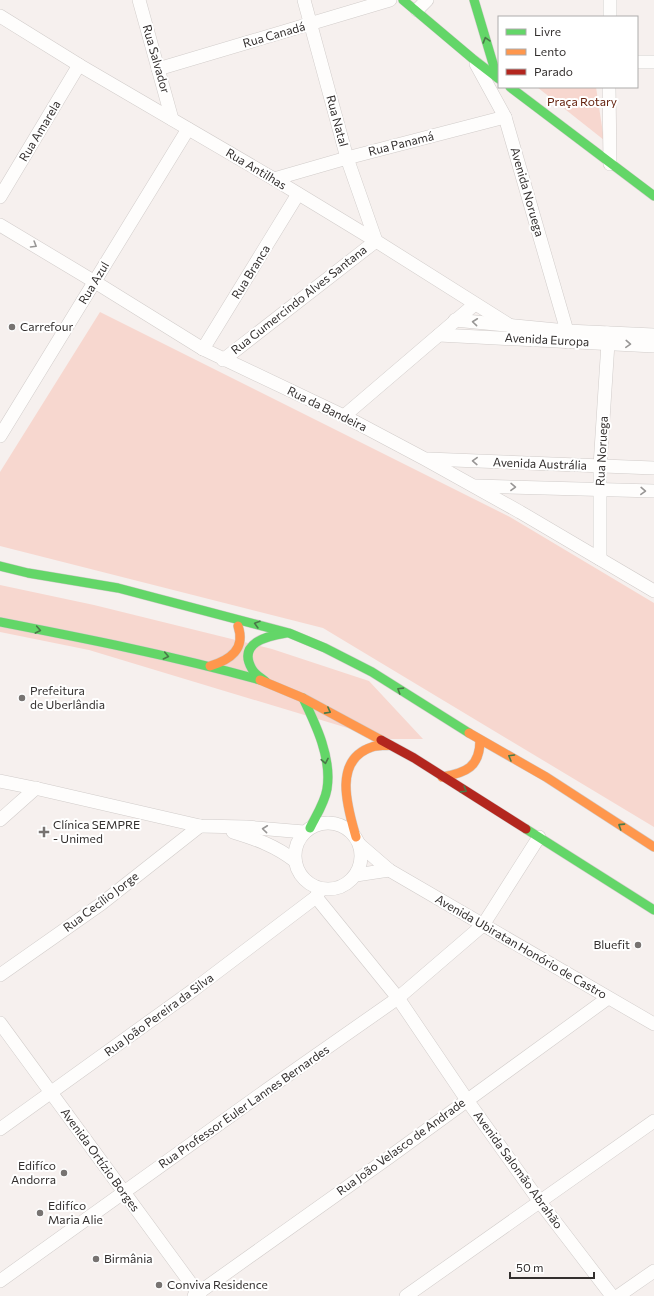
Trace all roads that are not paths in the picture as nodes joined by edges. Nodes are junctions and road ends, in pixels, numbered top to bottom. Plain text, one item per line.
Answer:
1 (139, 0) edge
2 (304, 0) edge
3 (390, 0) edge
4 (403, 0) edge
5 (427, 0) edge
6 (474, 0) edge
7 (610, 0) edge
8 (416, 10) junction
9 (0, 16) edge
10 (610, 16) edge
11 (312, 24) junction
12 (495, 57) edge
13 (473, 59) junction
14 (638, 62) edge
15 (654, 62) edge
16 (79, 65) junction
17 (158, 69) junction
18 (498, 76) edge
19 (498, 81) edge
20 (500, 88) edge
21 (511, 88) edge
22 (609, 88) edge
23 (505, 117) junction
24 (172, 119) junction
25 (188, 129) junction
26 (347, 158) junction
27 (610, 164) junction
28 (274, 179) junction
29 (298, 194) junction
30 (654, 196) edge
31 (0, 197) edge
32 (0, 225) edge
33 (376, 241) junction
34 (95, 282) junction
35 (474, 304) junction
36 (456, 320) junction
37 (511, 326) junction
38 (654, 334) edge
39 (439, 335) junction
40 (568, 336) junction
41 (607, 338) junction
42 (533, 340) junction
43 (654, 346) edge
44 (203, 349) junction
45 (223, 360) junction
46 (344, 416) junction
47 (0, 436) edge
48 (425, 459) junction
49 (600, 466) junction
50 (654, 468) edge
51 (474, 486) junction
52 (600, 489) junction
53 (654, 491) edge
54 (600, 559) junction
55 (0, 566) edge
56 (28, 572) junction
57 (0, 575) edge
58 (654, 591) edge
59 (231, 617) junction
60 (0, 622) edge
61 (289, 633) junction
62 (210, 666) junction
63 (266, 682) junction
64 (303, 698) junction
65 (480, 740) junction
66 (390, 745) junction
67 (442, 777) junction
68 (0, 781) edge
69 (36, 788) junction
70 (0, 820) edge
71 (200, 826) junction
72 (216, 827) junction
73 (307, 830) junction
74 (539, 837) junction
75 (358, 841) junction
76 (654, 847) edge
77 (295, 861) junction
78 (388, 870) junction
79 (356, 874) junction
80 (319, 893) junction
81 (654, 910) edge
82 (483, 925) junction
83 (0, 975) edge
84 (398, 998) junction
85 (608, 998) junction
86 (0, 1023) edge
87 (654, 1024) edge
88 (52, 1093) junction
89 (467, 1100) junction
90 (654, 1121) edge
91 (0, 1129) edge
92 (124, 1193) junction
93 (540, 1202) junction
94 (654, 1271) edge
95 (0, 1281) edge
96 (197, 1295) edge
97 (406, 1296) edge
98 (612, 1296) edge
99 (618, 1296) edge

1 - 17 street, Rua Salvador
2 - 11 street, Rua Natal
3 - 11 street, Rua Canadá
4 - 8 main road
5 - 8 street
12 -> 6 main road
7 - 10 street
8 - 13 main road
9 - 16 street, Rua Antilhas
11 - 17 street, Rua Canadá
11 - 26 street, Rua Natal
12 - 18 main road
13 - 19 main road
13 - 23 street, Avenida Noruega
14 - 15 street
16 - 24 street, Rua Antilhas
16 - 31 street, Rua Amarela
17 - 24 street, Rua Salvador
20 - 23 street
21 - 27 main road
22 - 27 street
23 - 26 street, Rua Panamá
23 - 40 street, Avenida Noruega
24 - 25 street, Rua Antilhas
25 - 28 street, Rua Antilhas
25 - 34 street, Rua Azul
26 - 28 street, Rua Panamá
26 - 33 street, Rua Natal
27 - 30 main road
28 - 29 street, Rua Antilhas
29 - 33 street, Rua Antilhas
29 - 44 street, Rua Branca
32 -> 34 street, Rua da Bandeira
33 - 35 street, Rua Antilhas
33 - 45 street, Rua Gumercindo Alves Santana
34 - 44 street, Rua da Bandeira
34 - 47 street, Rua Azul
35 - 36 street
35 - 37 street, Rua Antilhas
37 -> 36 street, Avenida Europa
36 - 39 street
37 - 40 street, Avenida Europa
37 - 42 street, Rua Antilhas
38 - 41 street, Avenida Europa
39 - 42 street, Avenida Europa
39 - 46 street
40 - 41 street, Avenida Europa
40 - 42 street, Avenida Europa
41 -> 43 street, Avenida Europa
41 - 49 street, Rua Noruega
44 - 45 street, Rua da Bandeira
45 - 46 street, Rua da Bandeira
46 - 48 street, Rua da Bandeira
49 -> 48 street, Avenida Austrália
48 - 51 street, Rua da Bandeira
49 - 50 street, Avenida Austrália
49 - 52 street, Rua Noruega
51 -> 52 street, Avenida Austrália
51 - 54 street, Rua da Bandeira
52 -> 53 street, Avenida Austrália
52 - 54 street, Rua Noruega
54 - 58 street, Rua da Bandeira
55 - 56 main road
56 - 57 main road
56 - 59 main road
61 -> 59 main road
59 - 62 main road
60 -> 62 main road
61 - 63 main road
65 -> 61 main road
62 - 63 main road
63 - 64 main road
64 -> 66 main road
64 -> 73 main road
65 - 67 main road
76 -> 65 main road
66 - 67 main road
66 - 75 main road
67 -> 74 main road
68 - 69 street
69 - 70 street
69 - 71 street
71 - 72 street
71 - 83 street, Rua Cecílio Jorge
73 -> 72 street
72 - 77 street
73 - 75 street
73 - 77 street
74 - 81 main road
74 - 82 street, Rua Professor Euler Lannes Bernardes
75 - 78 street, Avenida Ubiratan Honório de Castro
75 - 79 street
77 - 80 street
78 - 79 street
78 - 82 street, Avenida Ubiratan Honório de Castro
79 - 80 street
80 - 84 street, Avenida Salomão Abrahão
80 - 88 street, Rua João Pereira da Silva
82 - 84 street, Rua Professor Euler Lannes Bernardes
82 - 85 street, Avenida Ubiratan Honório de Castro
84 - 89 street, Avenida Salomão Abrahão
84 - 92 street, Rua Professor Euler Lannes Bernardes
85 - 87 street, Avenida Ubiratan Honório de Castro
85 - 89 street, Rua João Velasco de Andrade
86 - 88 street, Avenida Ortízio Borges
88 - 91 street, Rua João Pereira da Silva
88 - 92 street, Avenida Ortízio Borges
89 - 93 street, Avenida Salomão Abrahão
89 - 96 street, Rua João Velasco de Andrade
90 - 93 street
92 - 95 street, Rua Professor Euler Lannes Bernardes
92 - 96 street, Avenida Ortízio Borges
93 - 97 street
93 - 98 street, Avenida Salomão Abrahão
94 - 99 street

